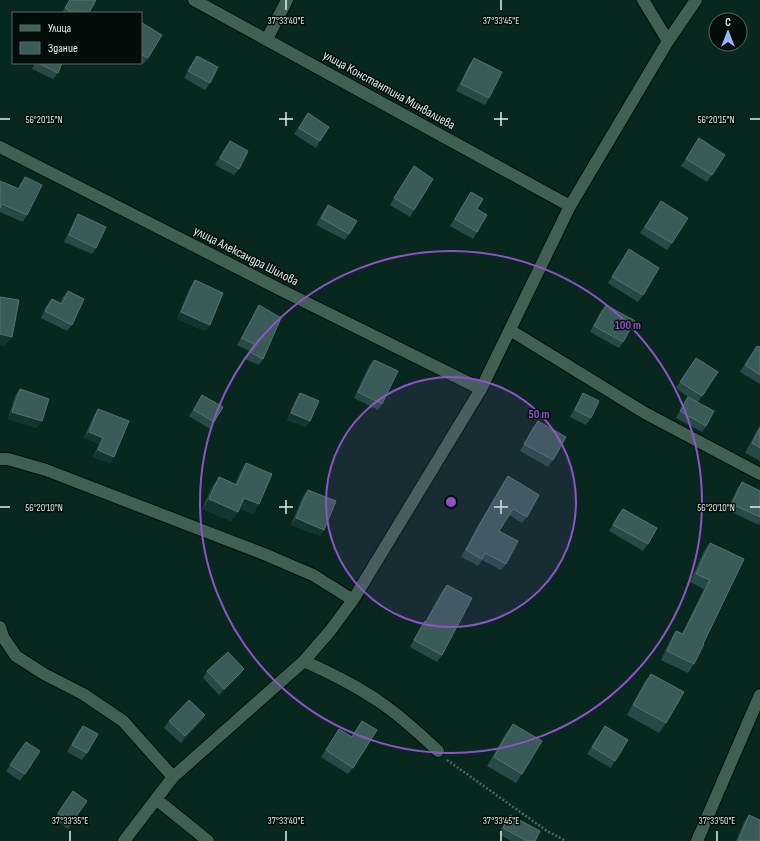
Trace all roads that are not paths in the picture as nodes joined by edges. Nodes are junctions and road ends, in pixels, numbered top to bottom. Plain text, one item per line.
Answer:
1 (194, 0) edge
2 (287, 0) edge
3 (643, 0) edge
4 (696, 0) edge
5 (267, 39) junction
6 (668, 41) junction
7 (0, 147) edge
8 (570, 206) junction
9 (510, 330) junction
10 (481, 389) junction
11 (0, 459) edge
12 (760, 474) edge
13 (353, 600) junction
14 (0, 627) edge
15 (304, 661) junction
16 (760, 695) edge
17 (438, 751) road end
18 (173, 777) junction
19 (156, 799) junction
20 (124, 841) edge
21 (208, 841) edge
22 (697, 841) edge

1 - 5 street, улица Константина Минвалиева
2 - 5 street
3 - 6 street
4 - 6 street
5 - 8 street, улица Константина Минвалиева
6 - 8 street
7 - 10 street, улица Александра Шилова
8 - 9 street
9 - 10 street
9 - 12 street
10 - 13 street
11 - 13 street
13 - 15 street
14 - 18 street
15 - 17 street
15 - 18 street
16 - 22 street
18 - 19 street
19 - 20 street
19 - 21 street

